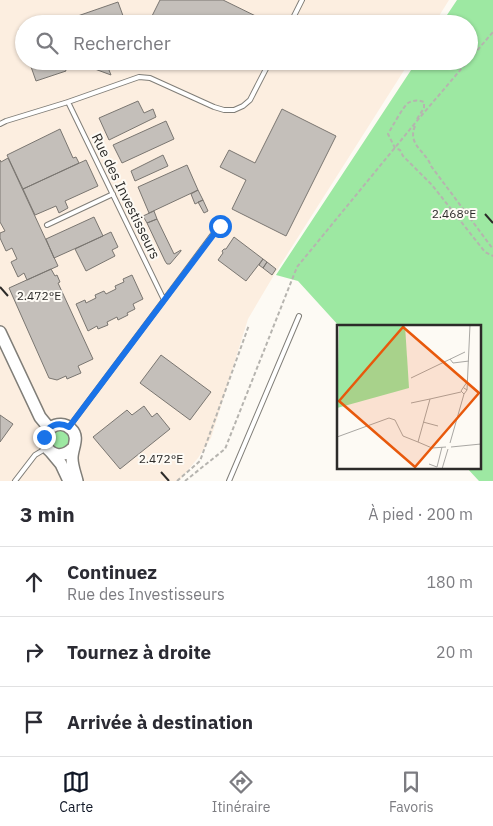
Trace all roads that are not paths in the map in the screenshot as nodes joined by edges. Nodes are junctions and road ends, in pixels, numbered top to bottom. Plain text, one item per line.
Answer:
1 (302, 0) edge
2 (294, 15) edge
3 (265, 70) edge
4 (68, 102) junction
5 (0, 124) edge
6 (113, 194) junction
7 (48, 225) dead end
8 (220, 226) dead end
9 (164, 300) junction
10 (299, 316) dead end
11 (0, 332) edge
12 (69, 427) junction
13 (49, 428) junction
14 (72, 449) junction
15 (49, 450) junction
16 (16, 481) edge
17 (69, 481) edge
18 (77, 481) edge
19 (229, 481) edge

1 - 2 lane
3 - 4 lane
4 - 5 lane
4 - 6 lane, Rue des Investisseurs
6 - 7 lane
6 - 9 lane, Rue des Investisseurs
8 - 9 lane
9 - 12 lane
10 - 19 lane
11 - 13 main road
12 - 13 main road
12 - 14 main road
13 - 15 main road
14 - 15 main road
14 - 18 main road
15 - 16 lane
15 - 17 main road

